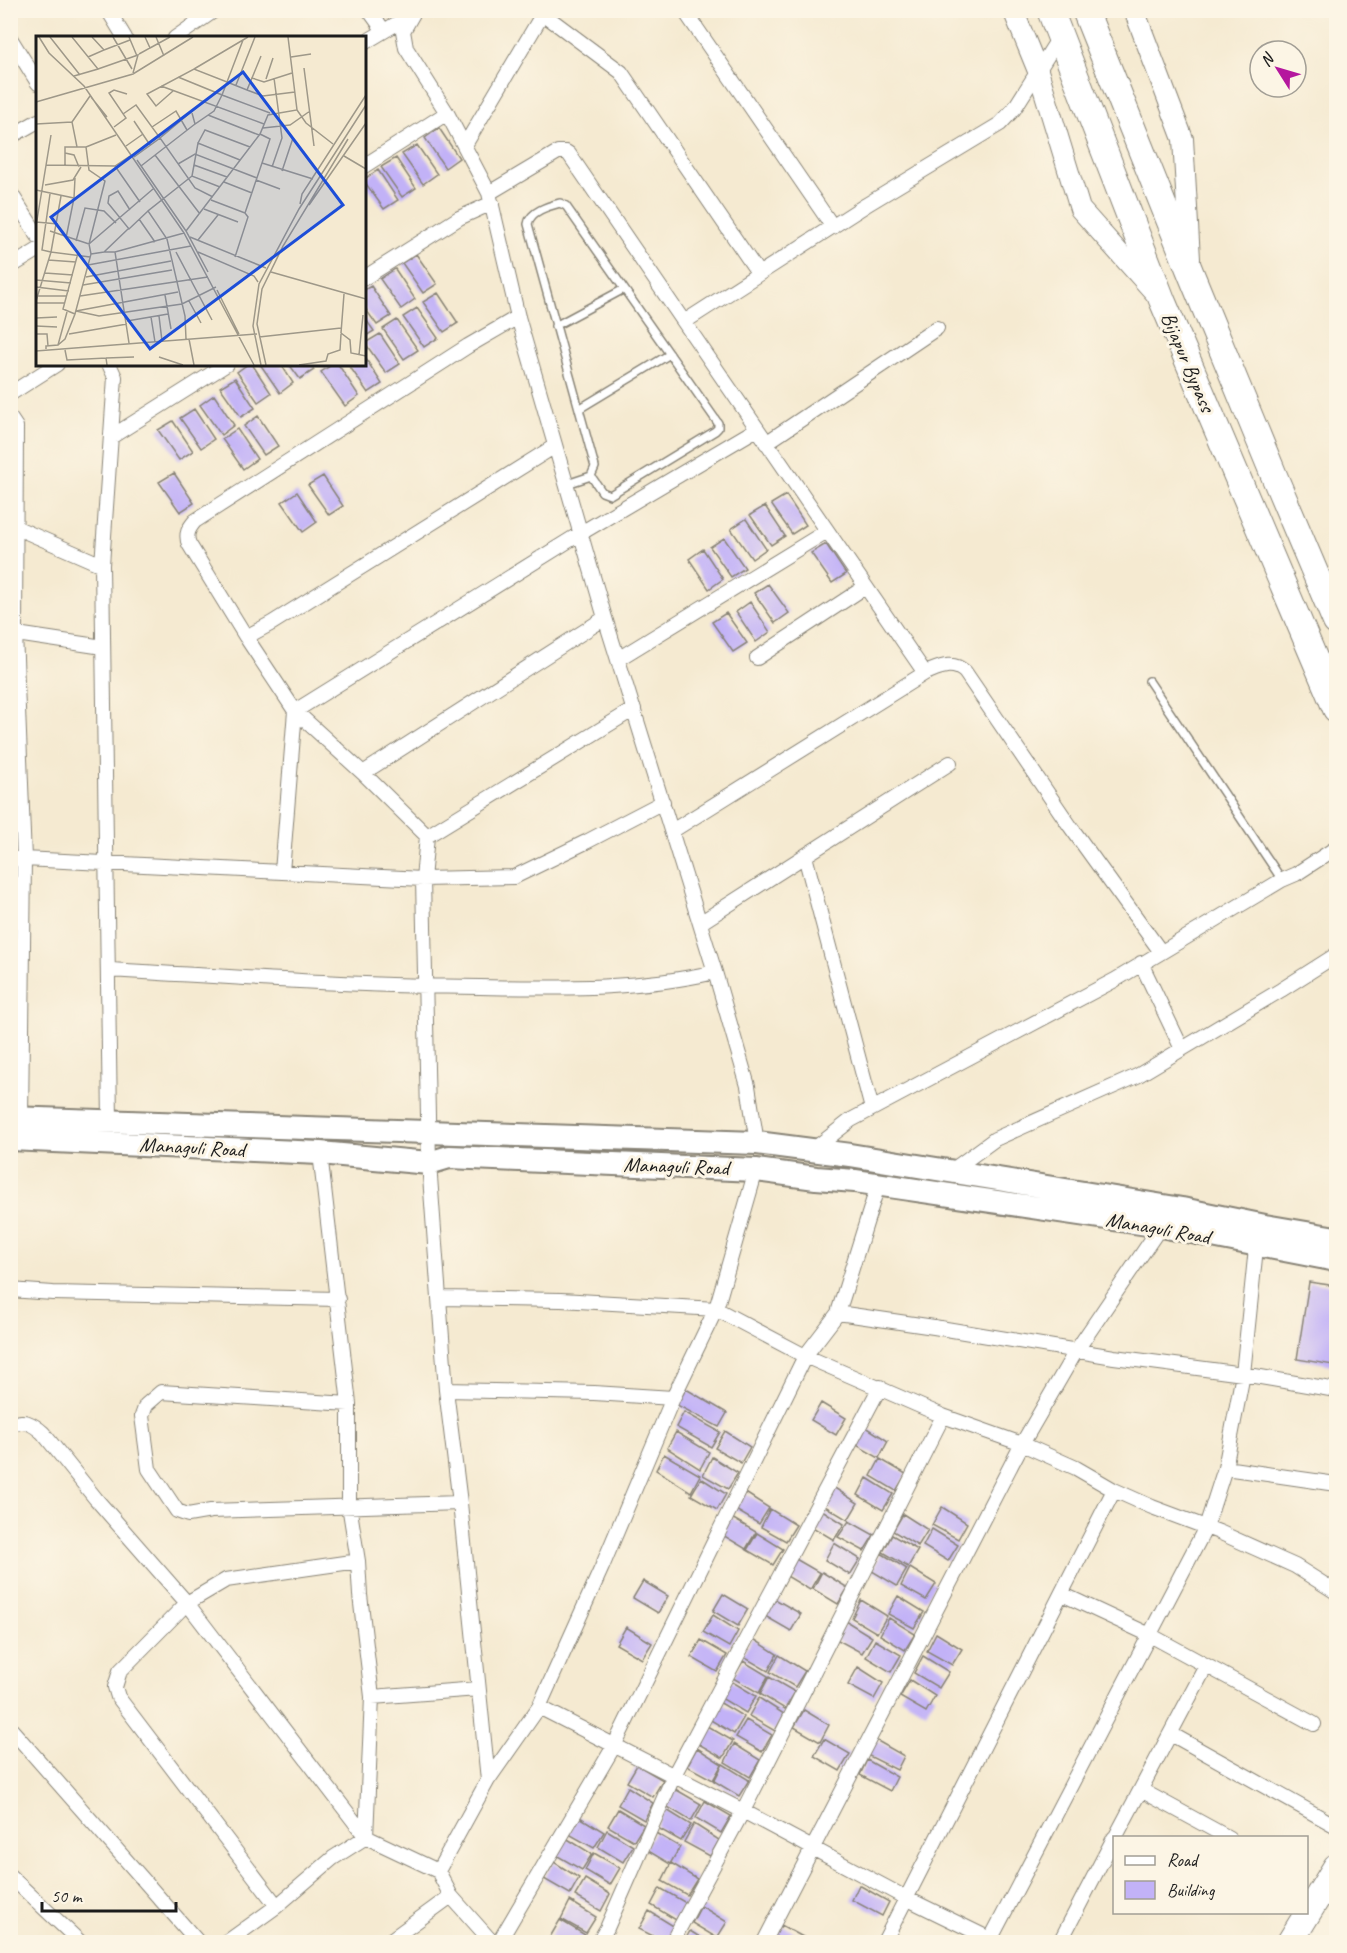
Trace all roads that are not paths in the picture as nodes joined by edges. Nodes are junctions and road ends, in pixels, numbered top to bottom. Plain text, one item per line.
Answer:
1 (108, 10) edge
2 (215, 10) edge
3 (369, 10) edge
4 (684, 10) edge
5 (1013, 10) edge
6 (1050, 10) edge
7 (1134, 10) edge
8 (414, 12) edge
9 (542, 12) edge
10 (1094, 14) edge
11 (384, 31) junction
12 (124, 36) edge
13 (178, 36) edge
14 (1060, 36) junction
15 (10, 38) edge
16 (366, 42) edge
17 (1038, 71) junction
18 (36, 80) edge
19 (447, 113) junction
20 (36, 122) edge
21 (10, 137) edge
22 (465, 144) junction
23 (366, 165) edge
24 (10, 192) edge
25 (491, 198) junction
26 (833, 227) junction
27 (36, 233) edge
28 (36, 251) edge
29 (10, 267) edge
30 (759, 274) junction
31 (1191, 274) junction
32 (366, 277) edge
33 (624, 289) junction
34 (1162, 300) junction
35 (518, 317) junction
36 (684, 322) junction
37 (555, 326) junction
38 (937, 328) dead end
39 (670, 354) junction
40 (54, 366) edge
41 (110, 366) edge
42 (224, 366) edge
43 (10, 394) edge
44 (579, 410) junction
45 (10, 418) edge
46 (757, 429) junction
47 (111, 437) junction
48 (766, 443) junction
49 (555, 446) junction
50 (591, 476) junction
51 (567, 484) junction
52 (15, 527) junction
53 (827, 531) junction
54 (581, 533) junction
55 (102, 565) junction
56 (866, 587) junction
57 (605, 618) junction
58 (1336, 622) edge
59 (13, 633) edge
60 (246, 637) junction
61 (103, 647) junction
62 (757, 658) dead end
63 (618, 659) junction
64 (925, 673) junction
65 (1149, 681) dead end
66 (634, 709) junction
67 (1336, 709) edge
68 (294, 711) junction
69 (950, 763) dead end
70 (363, 773) junction
71 (663, 802) junction
72 (672, 831) junction
73 (427, 836) junction
74 (1336, 848) edge
75 (805, 856) junction
76 (17, 859) edge
77 (106, 864) junction
78 (282, 872) junction
79 (423, 879) junction
80 (1282, 880) junction
81 (700, 923) junction
82 (1161, 952) junction
83 (1336, 955) edge
84 (17, 957) edge
85 (1141, 963) junction
86 (108, 970) junction
87 (715, 972) junction
88 (426, 987) junction
89 (1182, 1049) junction
90 (872, 1109) junction
91 (110, 1121) junction
92 (14, 1126) edge
93 (429, 1132) junction
94 (757, 1143) junction
95 (814, 1149) junction
96 (320, 1153) junction
97 (429, 1163) junction
98 (756, 1170) junction
99 (950, 1172) junction
100 (878, 1185) junction
101 (1161, 1226) junction
102 (1258, 1235) junction
103 (1336, 1238) edge
104 (1336, 1260) edge
105 (10, 1290) edge
106 (439, 1298) junction
107 (338, 1299) junction
108 (716, 1309) junction
109 (838, 1313) junction
110 (1076, 1351) junction
111 (805, 1356) junction
112 (1243, 1374) junction
113 (880, 1387) junction
114 (446, 1390) junction
115 (1336, 1390) edge
116 (673, 1398) junction
117 (349, 1404) junction
118 (943, 1416) junction
119 (10, 1425) edge
120 (1022, 1444) junction
121 (1226, 1468) junction
122 (1336, 1484) edge
123 (1114, 1490) junction
124 (460, 1503) junction
125 (349, 1505) junction
126 (1206, 1527) junction
127 (358, 1561) junction
128 (1336, 1592) edge
129 (1062, 1594) junction
130 (187, 1603) junction
131 (1150, 1635) junction
132 (1206, 1666) junction
133 (478, 1689) junction
134 (372, 1696) junction
135 (539, 1707) junction
136 (1314, 1724) dead end
137 (10, 1728) edge
138 (1170, 1734) junction
139 (614, 1746) junction
140 (674, 1775) junction
141 (488, 1780) junction
142 (1141, 1790) junction
143 (743, 1811) junction
144 (1336, 1826) edge
145 (1116, 1836) edge
146 (1225, 1836) edge
147 (366, 1837) junction
148 (1113, 1842) edge
149 (812, 1848) junction
150 (438, 1871) junction
151 (10, 1876) edge
152 (1325, 1880) edge
153 (451, 1896) junction
154 (906, 1898) junction
155 (277, 1906) junction
156 (1308, 1910) edge
157 (1306, 1914) edge
158 (80, 1942) edge
159 (198, 1942) edge
160 (227, 1942) edge
161 (388, 1942) edge
162 (492, 1942) edge
163 (499, 1942) edge
164 (599, 1942) edge
165 (672, 1942) edge
166 (764, 1942) edge
167 (884, 1942) edge
168 (992, 1942) edge
169 (1060, 1942) edge
170 (1290, 1942) edge

1 - 12 street
2 - 13 street
3 - 11 street
4 - 26 street
5 - 17 street
6 - 14 highway, Bijapur Bypass
7 - 31 street
8 - 11 street
8 - 19 street
9 - 22 street
9 - 30 street
10 - 31 highway, Bijapur Bypass
11 - 16 street
14 - 17 street
14 - 34 highway, Bijapur Bypass
15 - 18 street
17 - 26 street
17 - 34 street
19 - 22 street
19 - 23 street
20 - 21 street
22 - 25 street
24 - 27 street
25 - 32 street
25 - 35 street
25 - 36 street
26 - 30 street
28 - 29 street
30 - 36 street
31 - 58 highway, Bijapur Bypass
33 - 37 lane
33 - 37 lane
33 - 39 lane
34 - 67 highway, Bijapur Bypass
35 - 49 street
35 - 60 street
36 - 46 street
37 - 44 lane
38 - 48 street
39 - 44 lane
39 - 50 lane
40 - 43 street
41 - 47 street
42 - 47 street
44 - 50 lane
45 - 52 street
46 - 48 street
46 - 54 street
47 - 55 street
48 - 53 street
49 - 51 street
49 - 60 street
50 - 51 lane
51 - 54 street
52 - 55 street
52 - 59 street
53 - 56 street
53 - 63 street
54 - 57 street
54 - 68 street
55 - 61 street
56 - 62 street
56 - 64 street
57 - 63 street
57 - 70 street
59 - 61 street
59 - 76 street
60 - 68 street
61 - 77 street
63 - 66 street
64 - 72 street
64 - 82 street
65 - 80 lane
66 - 71 street
66 - 73 street
68 - 70 street
68 - 78 street
69 - 75 street
70 - 73 street
71 - 72 street
71 - 79 street
72 - 81 street
73 - 79 street
74 - 80 street
75 - 81 street
75 - 90 street
76 - 77 street
76 - 84 street
77 - 78 street
77 - 86 street
78 - 79 street
79 - 88 street
80 - 82 street
81 - 87 street
82 - 85 street
83 - 89 street
84 - 92 street
85 - 89 street
85 - 90 street
86 - 88 street
86 - 91 street
87 - 88 street
87 - 94 street
88 - 93 street
89 - 99 street
90 - 95 street
91 - 92 main road, Managuli Road
91 - 93 main road, Managuli Road
92 - 96 main road, Managuli Road
93 - 94 main road, Managuli Road
93 - 97 street
94 - 95 main road, Managuli Road
95 - 99 main road, Managuli Road
96 - 97 main road, Managuli Road
96 - 107 street
97 - 98 main road, Managuli Road
97 - 106 street
98 - 100 main road, Managuli Road
98 - 108 street
99 - 102 main road, Managuli Road
100 - 101 main road, Managuli Road
100 - 109 street
101 - 102 main road, Managuli Road
101 - 110 street
102 - 103 main road, Managuli Road
102 - 104 main road, Managuli Road
102 - 112 street
105 - 107 street
106 - 108 street
106 - 114 street
107 - 117 street
108 - 111 street
108 - 116 street
109 - 110 street
109 - 111 street
110 - 112 street
110 - 120 street
111 - 113 street
111 - 139 street
112 - 115 street
112 - 121 street
113 - 118 street
113 - 140 street
114 - 116 street
114 - 124 street
116 - 135 street
117 - 125 street
117 - 125 street
118 - 120 street
118 - 143 street
119 - 130 street
120 - 123 street
120 - 149 street
121 - 122 street
121 - 126 street
123 - 126 street
123 - 129 street
124 - 125 street
124 - 133 street
125 - 127 street
126 - 128 street
126 - 131 street
127 - 130 street
127 - 134 street
129 - 131 street
129 - 154 street
130 - 147 street
130 - 155 street
131 - 132 street
131 - 168 street
132 - 136 street
132 - 138 street
133 - 134 street
133 - 141 street
134 - 147 street
135 - 139 street
135 - 141 street
137 - 159 street
138 - 142 street
138 - 144 street
139 - 140 street
139 - 163 street
140 - 143 street
140 - 164 street
141 - 150 street
142 - 145 street
142 - 146 street
143 - 149 street
143 - 165 street
147 - 150 street
147 - 155 street
148 - 169 street
149 - 154 street
149 - 166 street
150 - 153 street
151 - 158 street
152 - 156 highway
153 - 161 street
153 - 162 street
154 - 167 street
154 - 168 street
155 - 160 street
157 - 170 highway

